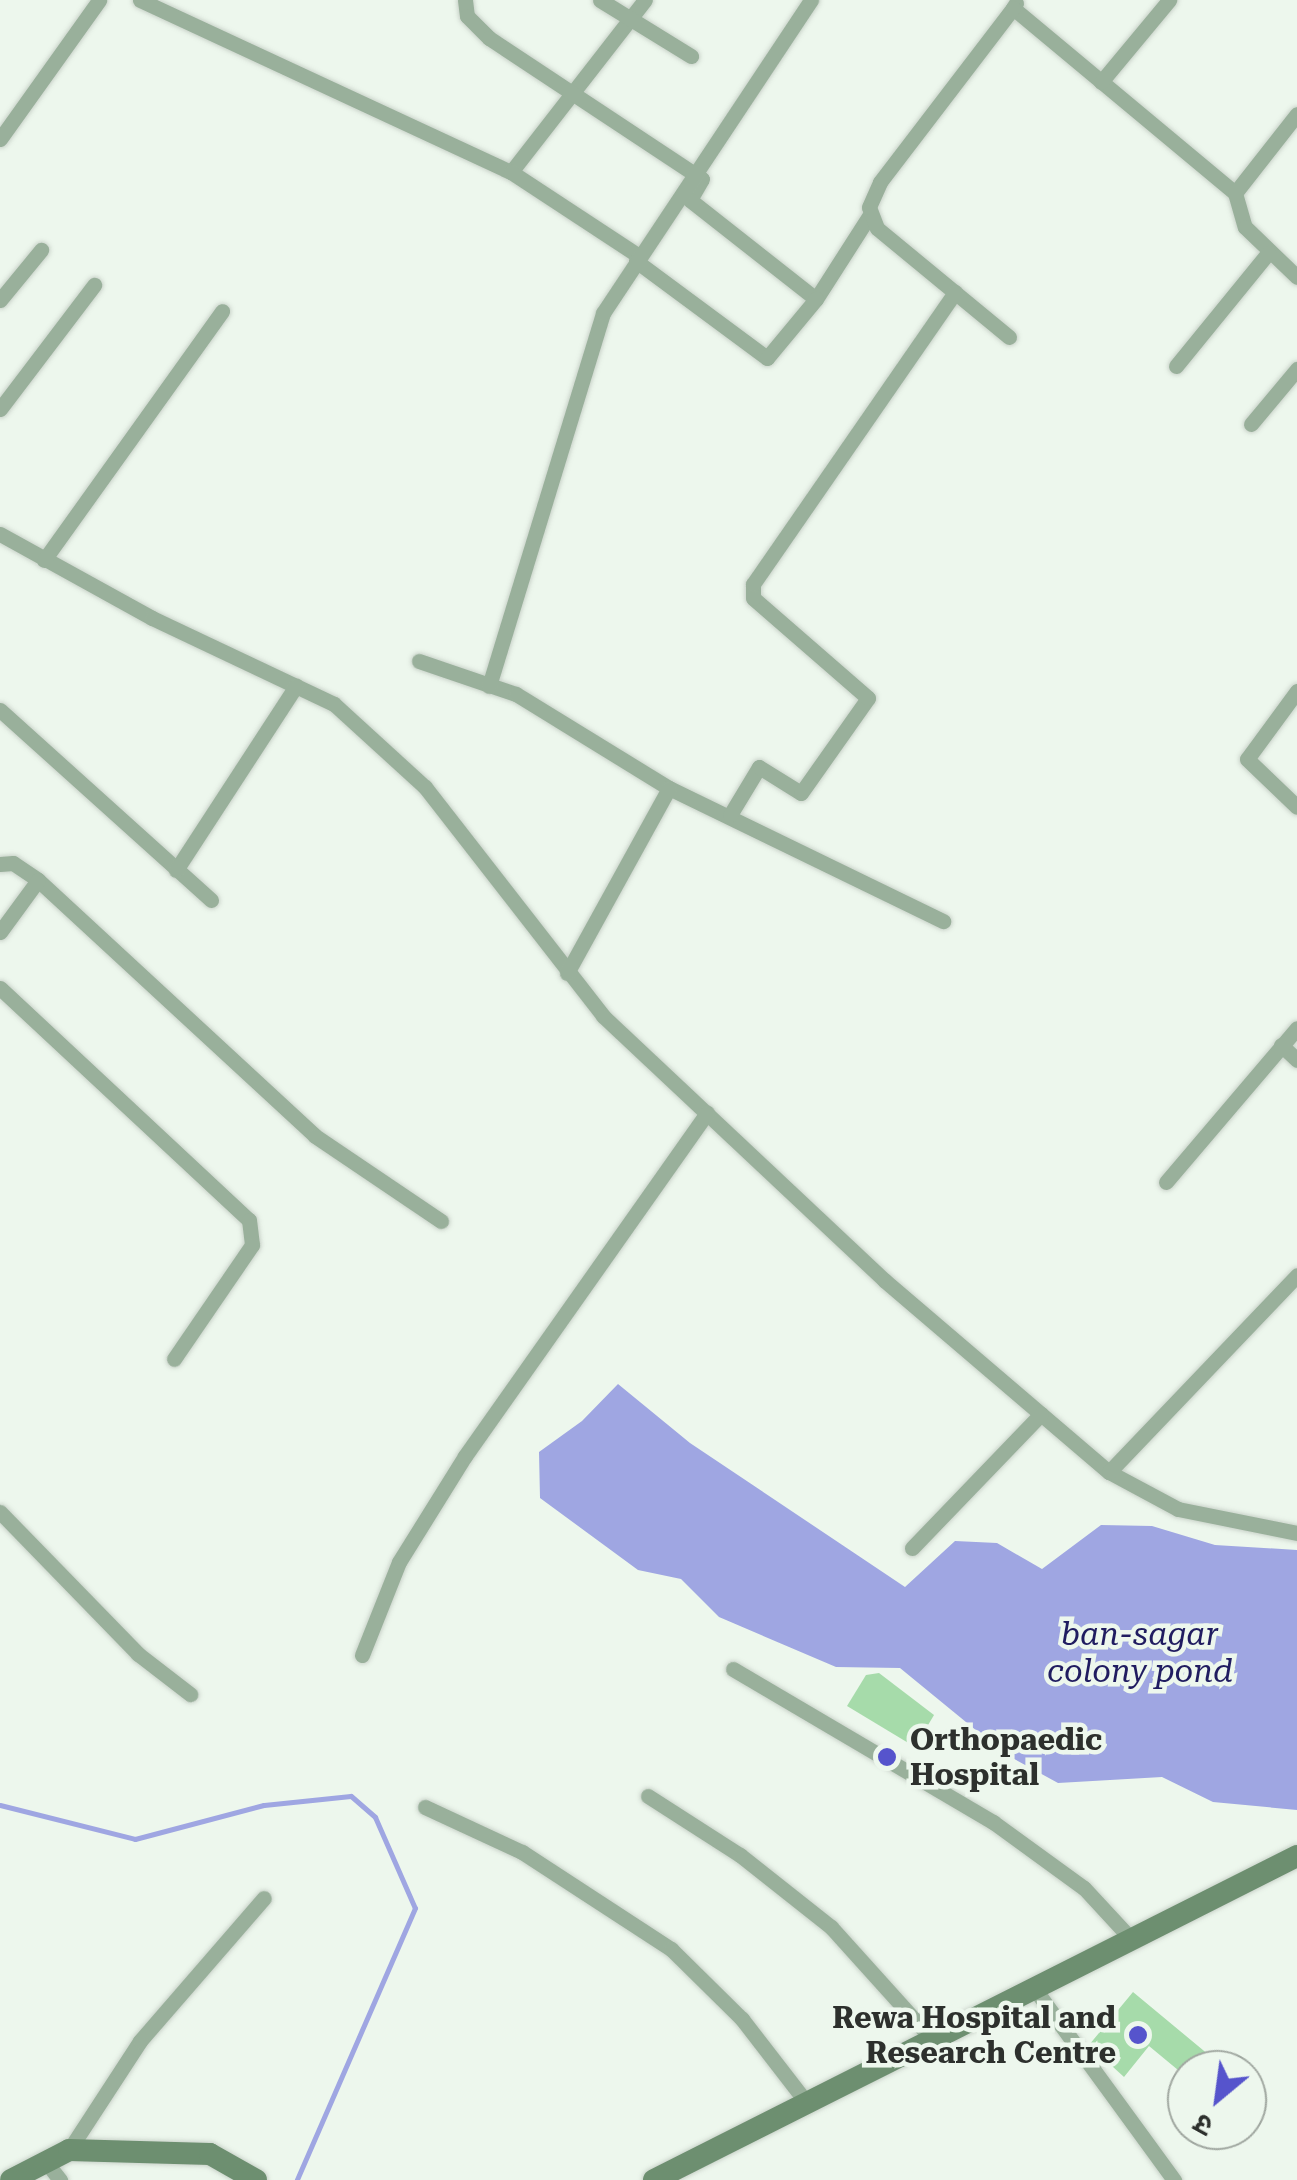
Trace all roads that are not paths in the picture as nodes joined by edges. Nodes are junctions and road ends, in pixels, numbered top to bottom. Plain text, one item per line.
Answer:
1 (99, 0) edge
2 (140, 0) edge
3 (465, 0) edge
4 (600, 0) edge
5 (645, 0) edge
6 (810, 0) edge
7 (1168, 0) edge
8 (1016, 4) edge
9 (631, 20) junction
10 (691, 56) dead end
11 (1101, 82) junction
12 (575, 95) junction
13 (1297, 114) edge
14 (0, 139) edge
15 (511, 172) junction
16 (694, 172) junction
17 (1235, 194) junction
18 (869, 216) junction
19 (41, 250) dead end
20 (1268, 253) junction
21 (638, 259) junction
22 (1297, 278) edge
23 (94, 285) dead end
24 (955, 292) junction
25 (816, 299) junction
26 (0, 300) edge
27 (222, 312) dead end
28 (1009, 336) dead end
29 (1176, 366) dead end
30 (1297, 369) edge
31 (0, 409) edge
32 (1251, 424) dead end
33 (0, 534) edge
34 (44, 560) junction
35 (419, 660) dead end
36 (296, 686) junction
37 (489, 686) junction
38 (1297, 690) edge
39 (0, 710) edge
40 (669, 788) junction
41 (1297, 807) edge
42 (730, 815) junction
43 (0, 864) edge
44 (176, 870) junction
45 (38, 880) junction
46 (211, 900) dead end
47 (943, 921) dead end
48 (0, 932) edge
49 (568, 973) junction
50 (0, 988) edge
51 (1297, 1028) edge
52 (1281, 1045) junction
53 (1297, 1060) edge
54 (707, 1114) junction
55 (1166, 1182) dead end
56 (440, 1220) dead end
57 (1297, 1276) edge
58 (174, 1359) dead end
59 (1041, 1414) junction
60 (1109, 1472) junction
61 (0, 1512) edge
62 (1297, 1533) edge
63 (912, 1548) dead end
64 (362, 1655) dead end
65 (733, 1668) dead end
66 (190, 1694) dead end
67 (648, 1796) dead end
68 (425, 1807) dead end
69 (1297, 1856) edge
70 (264, 1898) dead end
71 (1131, 1939) junction
72 (1034, 1988) junction
73 (932, 2040) junction
74 (807, 2102) junction
75 (70, 2150) junction
76 (53, 2171) edge
77 (11, 2180) edge
78 (256, 2180) edge
79 (654, 2180) edge
80 (1174, 2180) edge

1 - 14 street
2 - 15 street
3 - 12 street
4 - 9 street
5 - 9 street
6 - 16 street
7 - 11 street
8 - 11 street
8 - 18 street
9 - 10 street
9 - 12 street
11 - 17 street
12 - 15 street
12 - 16 street
13 - 17 street
15 - 21 street
16 - 21 street
16 - 25 street
17 - 20 street
18 - 24 street
18 - 25 street
19 - 26 street
20 - 22 street
20 - 29 street
21 - 25 street
21 - 37 street
23 - 31 street
24 - 28 street
24 - 42 street
27 - 34 street
30 - 32 street
33 - 34 street
34 - 36 street
35 - 37 street
36 - 44 street
36 - 49 street
37 - 40 street
38 - 41 street
39 - 44 street
40 - 42 street
40 - 49 street
42 - 47 street
43 - 45 street
44 - 46 street
45 - 48 street
45 - 56 street
49 - 54 street
50 - 58 street
51 - 52 street
52 - 53 street
52 - 55 street
54 - 59 street
54 - 64 street
57 - 60 street
59 - 60 street
59 - 63 street
60 - 62 street
61 - 66 street
65 - 71 street
67 - 73 street
68 - 74 street
69 - 71 main road
70 - 75 street
71 - 72 main road
72 - 73 main road
72 - 80 street
73 - 74 main road
74 - 79 main road
75 - 76 main road
75 - 78 main road
76 - 77 main road

